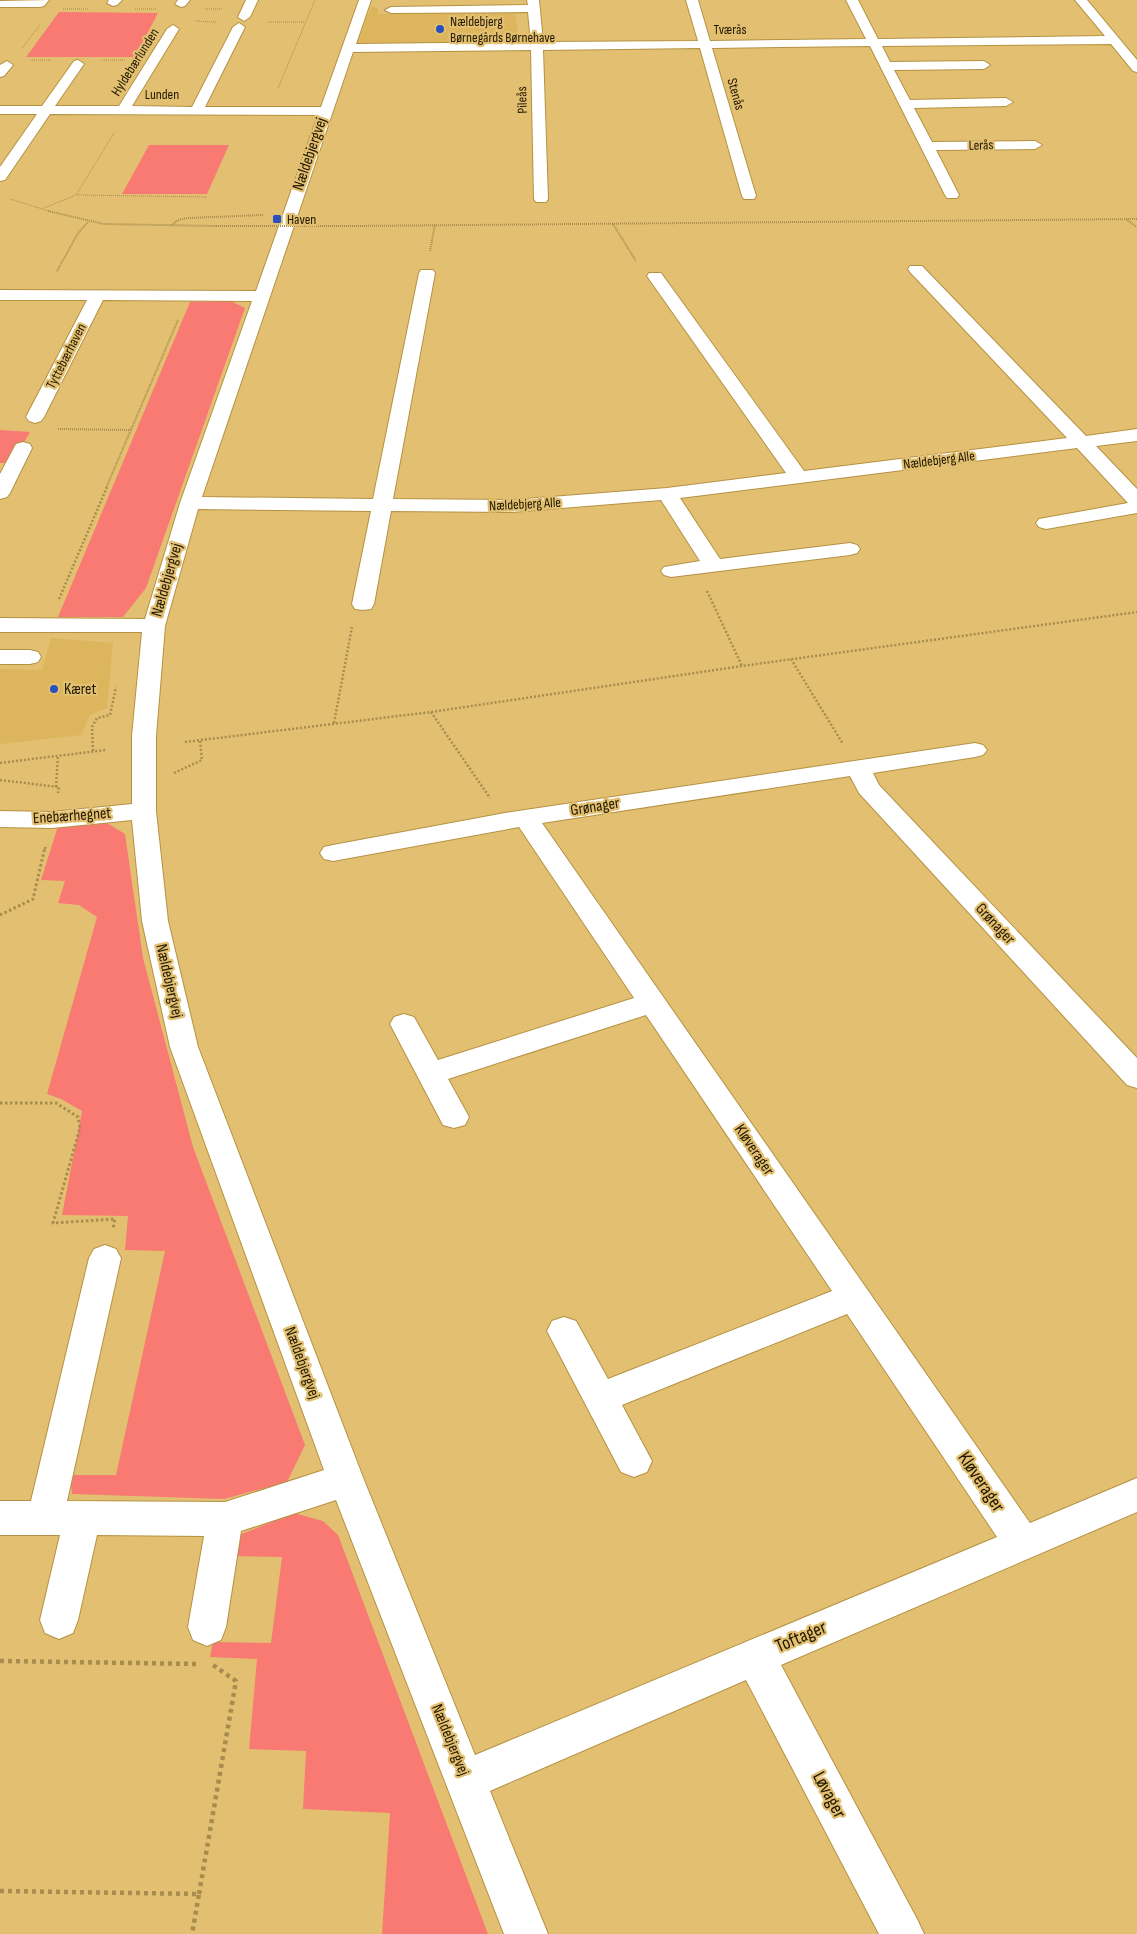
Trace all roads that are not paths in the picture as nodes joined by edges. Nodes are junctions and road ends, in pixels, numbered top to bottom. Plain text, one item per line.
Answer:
1 (252, 0) edge
2 (365, 0) edge
3 (692, 0) edge
4 (852, 0) edge
5 (1081, 0) edge
6 (42, 2) edge
7 (0, 4) edge
8 (534, 4) edge
9 (391, 10) dead end
10 (173, 29) dead end
11 (1113, 40) junction
12 (874, 43) junction
13 (705, 44) junction
14 (537, 46) junction
15 (347, 48) junction
16 (78, 64) dead end
17 (984, 65) dead end
18 (886, 66) junction
19 (1137, 68) edge
20 (1006, 102) dead end
21 (905, 104) junction
22 (0, 110) edge
23 (46, 110) junction
24 (123, 110) junction
25 (196, 111) junction
26 (325, 111) junction
27 (1035, 144) dead end
28 (927, 146) junction
29 (0, 177) edge
30 (952, 195) dead end
31 (749, 196) dead end
32 (541, 199) dead end
33 (916, 269) dead end
34 (427, 273) road end
35 (654, 276) road end
36 (0, 295) edge
37 (98, 296) junction
38 (261, 296) junction
39 (36, 417) dead end
40 (1137, 435) edge
41 (1080, 442) junction
42 (23, 448) dead end
43 (798, 478) junction
44 (0, 493) edge
45 (667, 494) junction
46 (1137, 500) edge
47 (190, 503) junction
48 (382, 505) junction
49 (1137, 507) edge
50 (1046, 522) dead end
51 (850, 549) dead end
52 (705, 567) junction
53 (671, 571) dead end
54 (363, 604) road end
55 (154, 626) junction
56 (2, 632) edge
57 (0, 656) edge
58 (30, 657) dead end
59 (975, 750) dead end
60 (858, 768) junction
61 (144, 800) junction
62 (0, 819) edge
63 (516, 819) junction
64 (333, 853) dead end
65 (653, 1002) junction
66 (404, 1024) dead end
67 (430, 1074) junction
68 (1137, 1077) edge
69 (454, 1117) dead end
70 (104, 1258) road end
71 (854, 1297) junction
72 (564, 1331) dead end
73 (600, 1398) junction
74 (634, 1461) dead end
75 (346, 1480) junction
76 (1137, 1495) edge
77 (0, 1518) edge
78 (45, 1518) junction
79 (83, 1518) junction
80 (225, 1519) junction
81 (1023, 1543) junction
82 (59, 1620) dead end
83 (207, 1627) dead end
84 (755, 1657) junction
85 (466, 1780) junction
86 (526, 1934) edge
87 (902, 1934) edge

1 - 25 street
2 - 15 street, Nældebjergvej
3 - 13 street, Stenås
4 - 12 street
5 - 11 street
6 - 7 street
8 - 9 street
8 - 14 street, Pileås
10 - 24 street, Hyldebærlunden
11 - 12 street, Tværås
11 - 19 street
12 - 13 street, Tværås
12 - 18 street
13 - 14 street, Tværås
13 - 31 street, Stenås
14 - 15 street, Tværås
14 - 32 street, Pileås
15 - 26 street, Nældebjergvej
16 - 23 street
17 - 18 street
18 - 21 street
20 - 21 street
21 - 28 street
22 - 23 street, Lunden
23 - 24 street, Lunden
23 - 29 street
24 - 25 street, Lunden
25 - 26 street, Lunden
26 - 38 street, Nældebjergvej
27 - 28 street, Lerås
28 - 30 street
33 - 41 street
34 - 48 street
35 - 43 street
36 - 37 street
37 - 38 street
37 - 39 street, Tyttebærhaven
38 - 47 street, Nældebjergvej
40 - 41 street, Nældebjerg Alle
41 - 43 street, Nældebjerg Alle
41 - 46 street
42 - 44 street
43 - 45 street, Nældebjerg Alle
45 - 48 street, Nældebjerg Alle
45 - 52 street
47 - 48 street, Nældebjerg Alle
47 - 55 street, Nældebjergvej
48 - 54 street
49 - 50 street
51 - 52 street
52 - 53 street
55 - 56 street
55 - 61 street, Nældebjergvej
57 - 58 street
59 - 60 street, Grønager
60 - 63 street, Grønager
60 - 68 street, Grønager
61 - 62 street, Enebærhegnet
61 - 75 street, Nældebjergvej
63 - 64 street, Grønager
63 - 65 street, Kløverager
65 - 67 street
65 - 71 street, Kløverager
66 - 67 street
67 - 69 street
70 - 78 street
71 - 73 street
71 - 81 street, Kløverager
72 - 73 street
73 - 74 street
75 - 80 street
75 - 85 street, Nældebjergvej
76 - 81 street, Toftager
77 - 78 street
78 - 79 street
79 - 80 street
79 - 82 street
80 - 83 street
81 - 84 street, Toftager
84 - 85 street, Toftager
84 - 87 street, Løvager
85 - 86 street, Nældebjergvej

